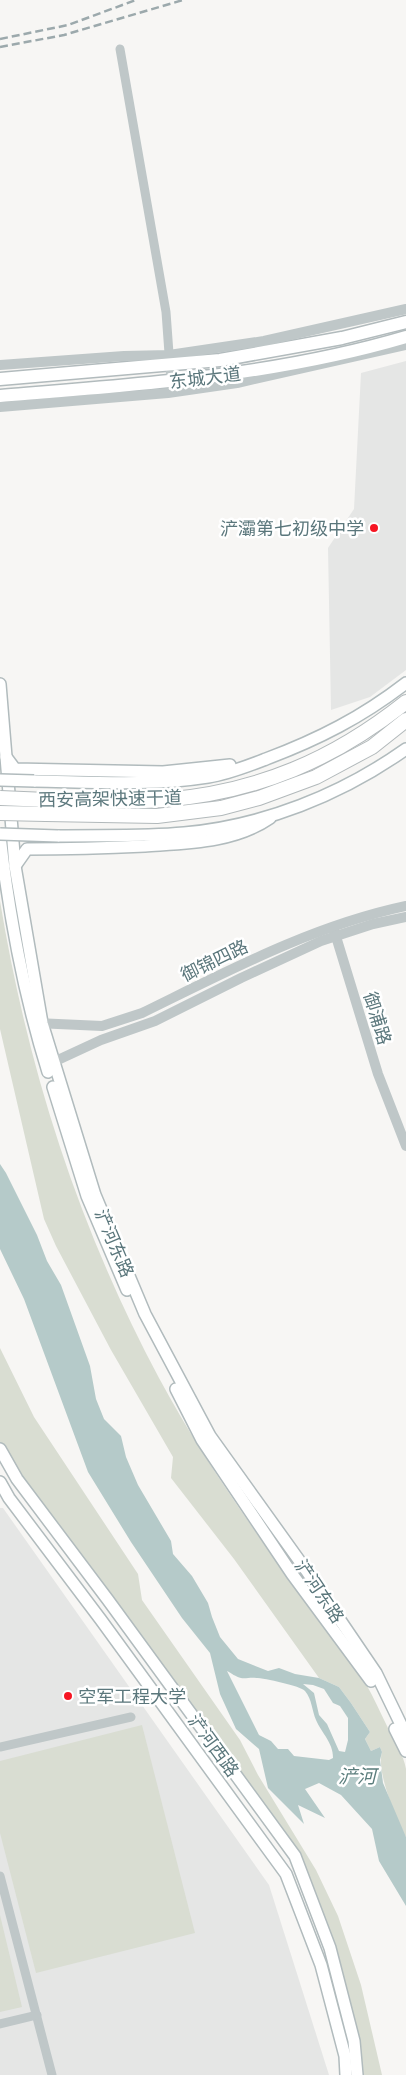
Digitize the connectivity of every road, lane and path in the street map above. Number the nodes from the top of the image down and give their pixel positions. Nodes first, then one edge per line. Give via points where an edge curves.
1 (120, 49) dead end
2 (406, 308) edge
3 (406, 322) edge
4 (406, 337) edge
5 (406, 345) edge
6 (170, 361) junction
7 (0, 365) edge
8 (0, 379) edge
9 (171, 381) junction
10 (0, 396) edge
11 (0, 407) edge
12 (406, 683) edge
13 (0, 684) edge
14 (406, 702) edge
15 (406, 720) edge
16 (297, 748) junction
17 (406, 749) edge
18 (6, 757) junction
19 (0, 780) edge
20 (0, 798) edge
21 (46, 807) junction
22 (278, 812) junction
23 (0, 813) edge
24 (0, 835) edge
25 (15, 866) junction
26 (406, 906) edge
27 (406, 917) edge
28 (334, 931) junction
29 (38, 1023) junction
30 (49, 1064) junction
31 (406, 1146) edge
32 (0, 1449) edge
33 (0, 1482) edge
34 (131, 1716) dead end
35 (406, 1735) edge
36 (0, 1747) edge
37 (406, 1751) edge
38 (0, 1876) edge
39 (37, 2015) junction
40 (0, 2024) edge
41 (52, 2075) edge
42 (346, 2075) edge
43 (357, 2075) edge

1 - 6 street via 166,312
2 - 6 street
3 - 6 main road, 东城大道 via 268,353
4 - 9 main road, 东城大道 via 267,368
5 - 11 street via 237,383 168,393
6 - 7 street via 124,356
6 - 8 main road, 东城大道
6 - 9 street
9 - 10 main road, 东城大道
12 - 16 main road via 376,706
13 - 18 main road, 浐河东路
14 - 21 highway, 西安高架快速干道 via 379,724 339,748 285,774 242,787 196,797
15 - 21 highway, 西安高架快速干道 via 372,747 316,777 221,808 157,816
16 - 18 main road via 225,766 162,772 15,769
16 - 19 main road, bridge via 245,768 209,777 144,783
17 - 22 main road via 332,794
18 - 25 main road, 浐河东路
20 - 21 highway, 西安高架快速干道, bridge
21 - 23 highway, 西安高架快速干道, bridge
22 - 24 main road, bridge via 227,827 186,833 126,837
22 - 25 main road via 256,828 199,843 27,849
24 - 29 main road, 浐河东路 via 9,903
25 - 29 main road, 浐河东路
26 - 28 street, 御锦四路
27 - 28 street, 御锦四路
28 - 29 street, 御锦四路 via 274,949 113,1024
28 - 30 street, 御锦四路 via 155,1021 101,1040
28 - 31 street, 御浦路 via 381,1081
29 - 30 main road, 浐河东路
30 - 35 main road, 浐河东路 via 95,1195 145,1314 210,1436 376,1673
30 - 37 main road, 浐河东路 via 87,1196 137,1315 202,1440 292,1574 368,1675
32 - 43 main road, 浐河西路 via 17,1479 295,1856 330,1948 354,2041
33 - 42 main road, 浐河西路 via 286,1874 321,1965 345,2056
34 - 36 street
38 - 39 street
39 - 40 street
39 - 41 street

